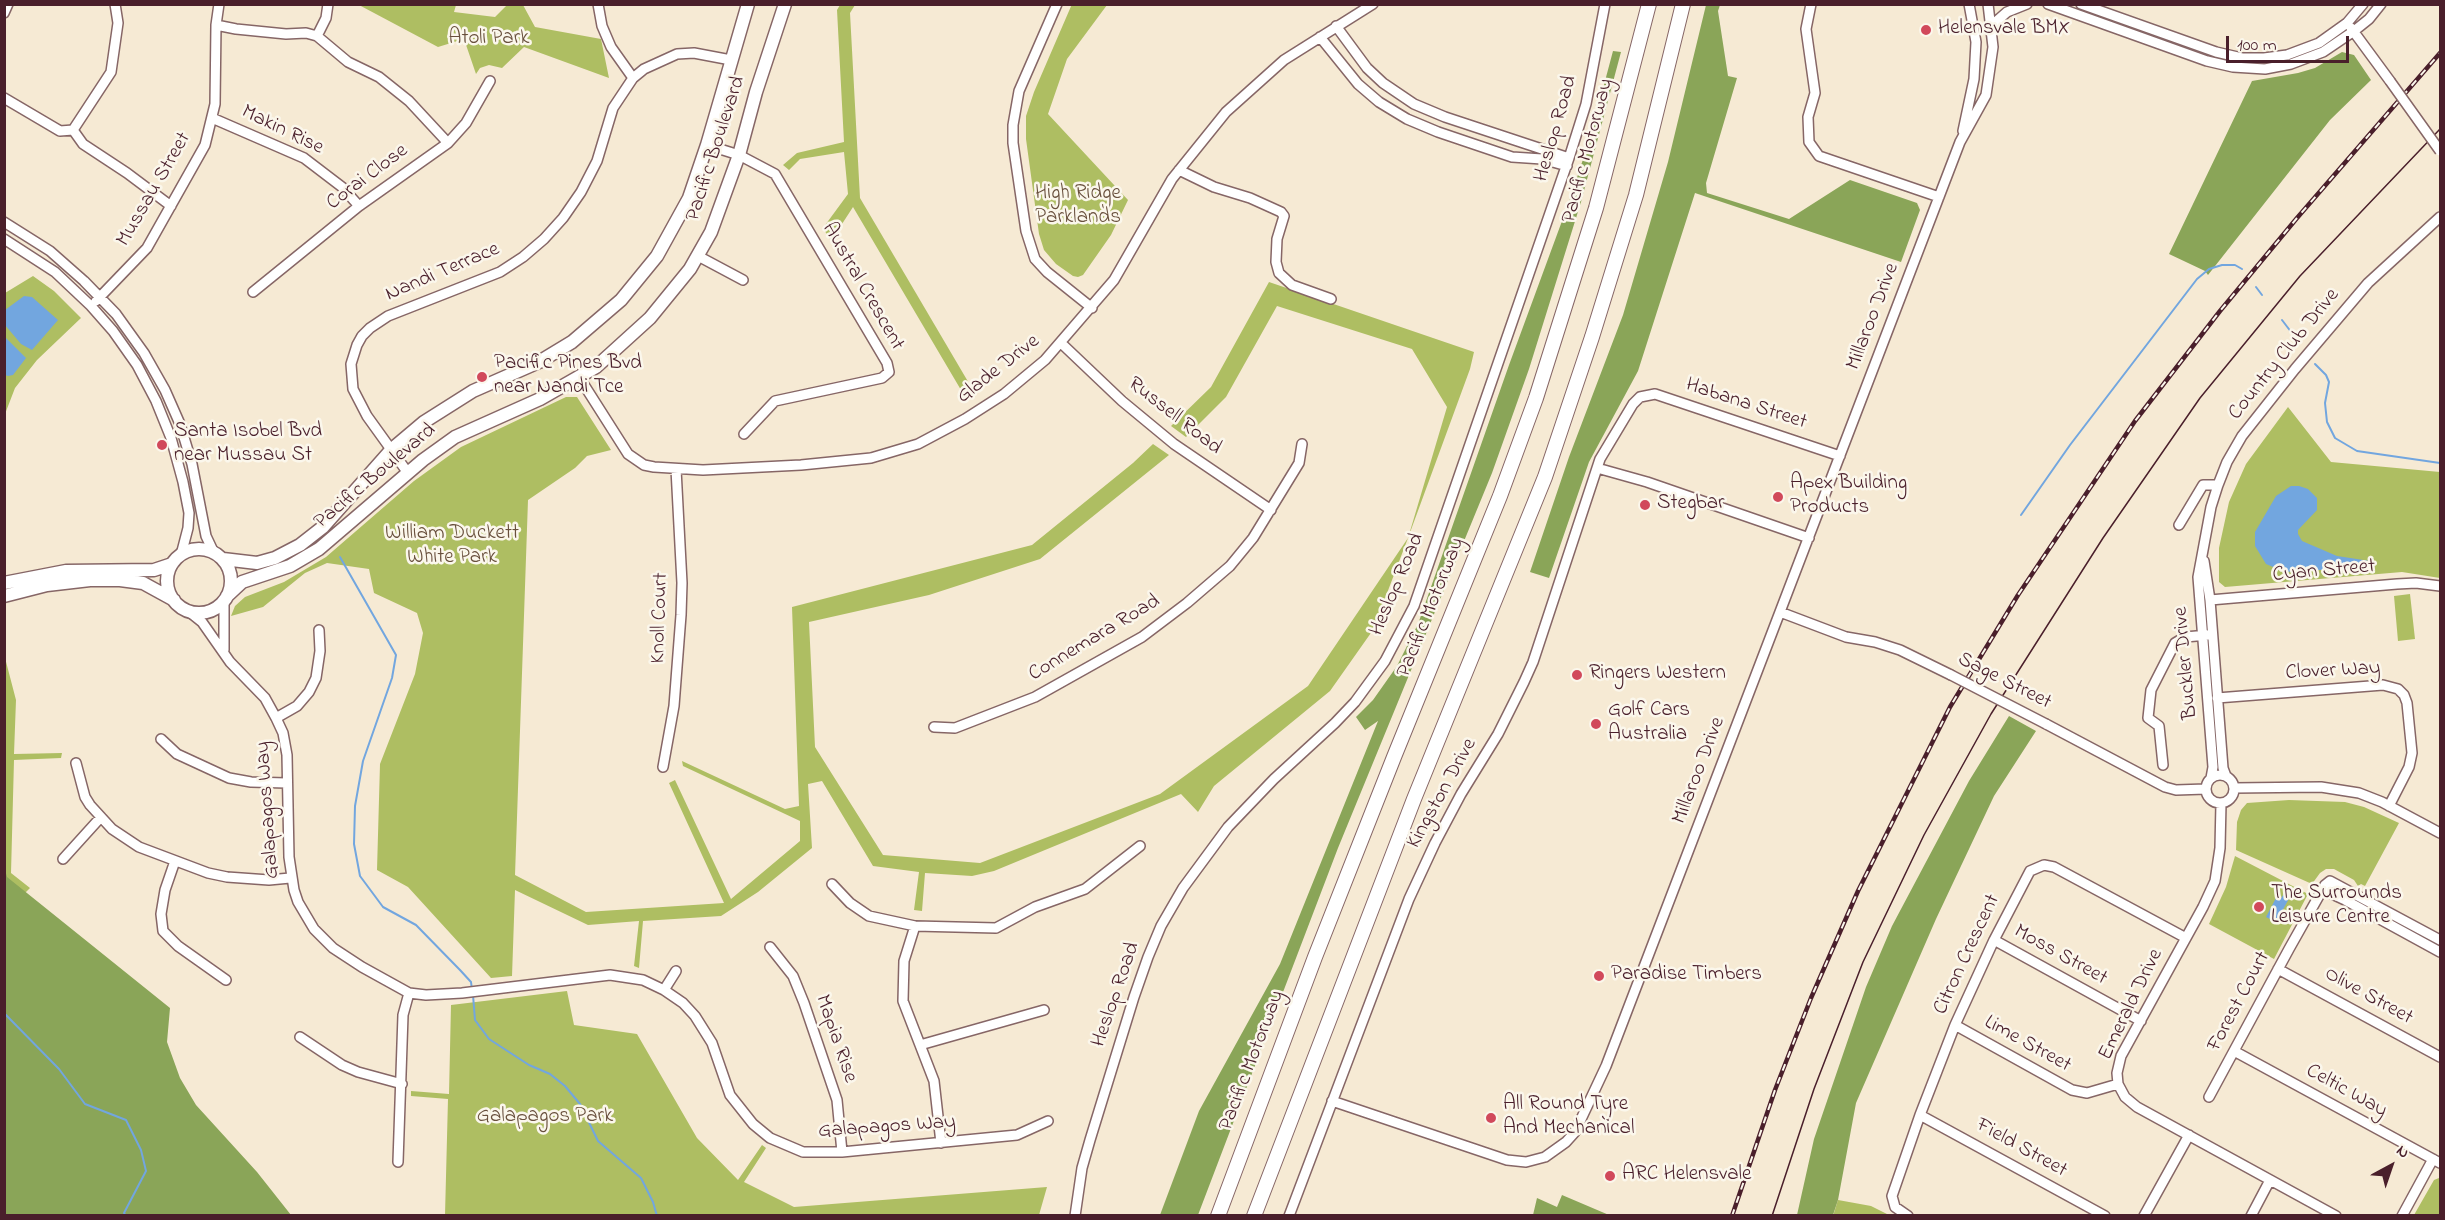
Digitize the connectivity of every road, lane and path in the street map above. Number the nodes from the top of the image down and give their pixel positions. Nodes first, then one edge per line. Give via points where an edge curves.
1 (8, 4) edge
2 (116, 4) edge
3 (219, 4) edge
4 (328, 4) edge
5 (598, 4) edge
6 (748, 4) edge
7 (785, 4) edge
8 (1057, 4) edge
9 (1373, 4) edge
10 (1605, 4) edge
11 (1648, 4) edge
12 (1683, 4) edge
13 (1811, 4) edge
14 (2027, 4) edge
15 (2048, 4) edge
16 (2363, 4) edge
17 (2381, 4) edge
18 (1990, 5) edge
19 (2081, 5) edge
20 (1970, 6) edge
21 (4, 13) edge
22 (2347, 23) junction
23 (216, 25) junction
24 (2107, 25) junction
25 (1336, 26) junction
26 (1991, 26) junction
27 (2354, 31) junction
28 (317, 36) junction
29 (1320, 37) junction
30 (731, 60) junction
31 (633, 78) junction
32 (490, 81) dead end
33 (4, 98) edge
34 (1414, 104) junction
35 (212, 118) junction
36 (1407, 119) junction
37 (73, 130) junction
38 (1960, 142) junction
39 (448, 143) junction
40 (707, 145) junction
41 (2440, 151) edge
42 (739, 155) junction
43 (1568, 162) junction
44 (1179, 170) junction
45 (1939, 197) junction
46 (171, 206) junction
47 (359, 206) junction
48 (2440, 217) edge
49 (4, 222) edge
50 (4, 239) edge
51 (698, 256) junction
52 (743, 280) dead end
53 (253, 292) dead end
54 (100, 298) junction
55 (1331, 299) dead end
56 (91, 306) junction
57 (1092, 308) junction
58 (1061, 343) junction
59 (579, 377) junction
60 (1640, 397) joint
61 (744, 434) dead end
62 (1302, 444) dead end
63 (392, 449) junction
64 (1840, 456) junction
65 (1597, 468) junction
66 (676, 469) junction
67 (408, 473) junction
68 (2218, 485) junction
69 (1271, 510) junction
70 (2179, 525) dead end
71 (1809, 538) junction
72 (2204, 546) junction
73 (219, 556) junction
74 (176, 559) junction
75 (4, 583) edge
76 (2440, 586) edge
77 (4, 596) edge
78 (226, 599) junction
79 (174, 600) junction
80 (2210, 600) junction
81 (187, 610) junction
82 (1780, 612) junction
83 (319, 630) dead end
84 (2208, 635) junction
85 (224, 652) junction
86 (2217, 698) junction
87 (276, 718) junction
88 (934, 727) dead end
89 (161, 740) dead end
90 (76, 763) dead end
91 (2163, 765) dead end
92 (663, 767) dead end
93 (2226, 776) junction
94 (2211, 778) junction
95 (286, 783) junction
96 (2234, 788) junction
97 (2206, 789) junction
98 (2221, 803) junction
99 (2389, 806) junction
100 (101, 817) junction
101 (2440, 833) edge
102 (1140, 846) dead end
103 (63, 859) dead end
104 (175, 861) junction
105 (290, 878) junction
106 (832, 884) dead end
107 (2320, 893) junction
108 (915, 926) junction
109 (2186, 938) junction
110 (1994, 940) junction
111 (2440, 940) edge
112 (770, 947) dead end
113 (2440, 952) edge
114 (2278, 969) junction
115 (676, 970) dead end
116 (226, 980) dead end
117 (664, 990) junction
118 (409, 993) junction
119 (1044, 1010) dead end
120 (2141, 1021) junction
121 (1955, 1025) junction
122 (300, 1037) dead end
123 (920, 1045) junction
124 (2234, 1051) junction
125 (2440, 1057) edge
126 (402, 1084) junction
127 (2118, 1084) junction
128 (2209, 1097) dead end
129 (1332, 1101) junction
130 (1920, 1115) junction
131 (1048, 1121) dead end
132 (2189, 1135) junction
133 (941, 1143) junction
134 (842, 1152) junction
135 (398, 1162) dead end
136 (2437, 1162) edge
137 (2270, 1180) junction
138 (1075, 1215) edge
139 (1218, 1215) edge
140 (1254, 1215) edge
141 (1289, 1215) edge
142 (1908, 1215) edge
143 (2105, 1215) edge
144 (2144, 1215) edge
145 (2251, 1215) edge
146 (2336, 1215) edge
147 (2402, 1215) edge

1 - 21 street
2 - 37 street via 118,23 111,72
3 - 23 street, Mussau Street
4 - 28 street
5 - 31 street via 611,47
6 - 30 main road
7 - 42 main road, Pacific Boulevard
8 - 57 street via 1019,91 1013,142 1026,231 1035,259
9 - 25 street, Glade Drive
10 - 43 street, Heslop Road via 1586,104
11 - 139 highway, Pacific Motorway via 1596,208 1536,398 1315,957
12 - 140 highway via 1636,195 1545,477 1414,799
13 - 45 street via 1806,29 1815,93 1808,117 1809,142 1820,156
14 - 26 street via 2007,12
15 - 24 street
16 - 22 street
17 - 27 street
18 - 20 street
18 - 26 street, Millaroo Drive
19 - 22 street via 2242,58 2298,52
19 - 24 street via 2085,13
20 - 38 street, Millaroo Drive via 1976,42 1974,79
22 - 27 street
23 - 28 street
23 - 35 street, Mussau Street
24 - 27 street via 2207,61 2255,69 2306,60
25 - 29 street, Glade Drive
25 - 34 street via 1366,68
26 - 38 street, Millaroo Drive via 1993,47 1986,95
27 - 41 street, bridge
28 - 39 street via 348,62 379,77 409,101
29 - 36 street via 1358,84 1378,102
29 - 44 street, Glade Drive via 1265,75 1226,112
30 - 31 street, Nandi Terrace via 677,54 652,64
30 - 40 main road
31 - 63 street, Nandi Terrace via 613,108 597,161 581,192 544,239 500,272 388,316 370,328 357,345 351,364 353,389
32 - 39 street, Corai Close via 466,123
33 - 37 street via 60,131
34 - 36 street
34 - 43 street
35 - 46 street, Mussau Street via 205,145
35 - 47 street, Makin Rise via 316,165
36 - 43 street via 1512,157
37 - 46 street via 83,144
38 - 45 street, Millaroo Drive
39 - 47 street, Corai Close
40 - 42 street, Austral Crescent
40 - 63 main road via 674,229 621,300 572,342 448,405
42 - 51 main road, Pacific Boulevard via 711,232
42 - 61 street, Austral Crescent via 775,174 889,372 882,378 775,401
43 - 138 street, Heslop Road via 1414,606 1385,661 1355,702 1228,827 1167,916 1148,957 1108,1077 1082,1168
44 - 55 street via 1281,212 1284,216 1276,262 1279,273 1292,285
44 - 57 street, Glade Drive via 1114,280
45 - 64 street, Millaroo Drive
46 - 54 street, Mussau Street via 147,248
47 - 53 street, Corai Close
48 - 68 street, Country Club Drive via 2368,283 2295,369 2242,436
49 - 54 street via 51,251
50 - 56 street via 55,272
51 - 52 street
51 - 59 main road, Pacific Boulevard via 650,318 596,367
54 - 56 street, Mussau Street
54 - 73 street via 130,333 165,390 192,464 206,536
56 - 74 street via 137,364 171,438 189,513 188,528
57 - 58 street, Glade Drive
58 - 66 street, Glade Drive via 1004,394 918,444 871,458
58 - 69 street, Russell Road via 1174,444
59 - 66 street, Glade Drive via 627,454 644,465
59 - 67 main road, Pacific Boulevard via 455,437
60 - 64 street, Habana Street via 1655,394
60 - 65 street, Kingston Drive
62 - 69 street, Connemara Road via 1299,462
63 - 67 street, Nandi Terrace
63 - 73 main road via 323,527 300,545 256,563
64 - 71 street, Millaroo Drive
65 - 71 street
65 - 129 street, Kingston Drive via 1533,662 1498,734 1428,856
66 - 92 street, Knoll Court via 681,615 674,706
67 - 78 main road, Pacific Boulevard via 319,549 290,566 242,582
68 - 70 street via 2203,485
68 - 72 street, Buckler Drive
69 - 88 street, Connemara Road via 1230,566 1142,637 1035,697 955,728
71 - 82 street, Millaroo Drive
72 - 80 street, Buckler Drive
72 - 84 street, Buckler Drive via 2198,577
73 - 74 main road via 197,549
73 - 78 main road via 231,577
74 - 75 main road via 154,570 66,571
74 - 79 main road via 168,582
76 - 80 street, Cyan Street via 2407,583
77 - 79 main road via 47,585 120,580 143,583
78 - 81 main road via 211,610
78 - 85 street
79 - 81 main road
80 - 84 street, Buckler Drive
81 - 85 street, Galapagos Way via 202,622
82 - 97 street, Sage Street, bridge via 1846,637 1899,650 2165,787
82 - 129 street, Millaroo Drive via 1606,1066 1566,1142 1535,1161 1507,1160
83 - 87 street via 316,678 297,706
84 - 86 street, Buckler Drive
84 - 91 street via 2185,637 2175,643 2151,690 2148,718 2159,726
84 - 94 street, Buckler Drive
85 - 87 street, Galapagos Way via 265,698
86 - 93 street, Buckler Drive
86 - 99 street, Clover Way via 2383,685 2398,689 2407,703 2412,753
87 - 95 street, Galapagos Way via 287,755
89 - 95 street via 177,754 229,778
90 - 100 street via 85,797
93 - 94 street
93 - 96 street
94 - 97 street
95 - 105 street, Galapagos Way
96 - 98 street via 2232,796
96 - 99 street via 2333,788 2366,795
97 - 98 street via 2212,801
98 - 109 street, Emerald Drive via 2215,881
99 - 101 street
100 - 103 street
100 - 104 street via 124,838
102 - 108 street via 1085,889 1035,907 996,928
104 - 105 street via 227,877
104 - 116 street via 165,890 163,931
105 - 118 street, Galapagos Way via 306,917 328,944
106 - 108 street via 869,916
107 - 111 street via 2330,881 2336,883
107 - 113 street via 2345,900
107 - 114 street, Forest Court
108 - 123 street via 904,961 903,1001
109 - 110 street, Citron Crescent via 2044,865 2025,878
109 - 120 street, Emerald Drive
110 - 120 street, Moss Street
110 - 121 street, Citron Crescent
112 - 134 street, Mapia Rise via 793,976 804,1002 837,1100
114 - 124 street, Forest Court
114 - 125 street, Olive Street
115 - 117 street
117 - 118 street, Galapagos Way via 643,980 610,975 442,995
117 - 134 street, Galapagos Way via 683,1003 705,1029 730,1095 753,1124 770,1138 803,1152
118 - 126 street via 403,1016
119 - 123 street
120 - 127 street, Emerald Drive via 2118,1065
121 - 127 street, Lime Street via 2072,1090 2087,1093
121 - 130 street, Citron Crescent
122 - 126 street via 342,1065
123 - 133 street via 934,1081
124 - 128 street, Forest Court
124 - 136 street, Celtic Way
126 - 135 street
127 - 132 street, Emerald Drive via 2137,1107
129 - 141 street, Kingston Drive
130 - 142 street, Citron Crescent via 1892,1196 1895,1207
130 - 143 street, Field Street
131 - 133 street, Galapagos Way via 1017,1135
132 - 137 street, Emerald Drive
132 - 144 street
133 - 134 street, Galapagos Way
136 - 147 street
137 - 145 street
137 - 146 street, Emerald Drive

